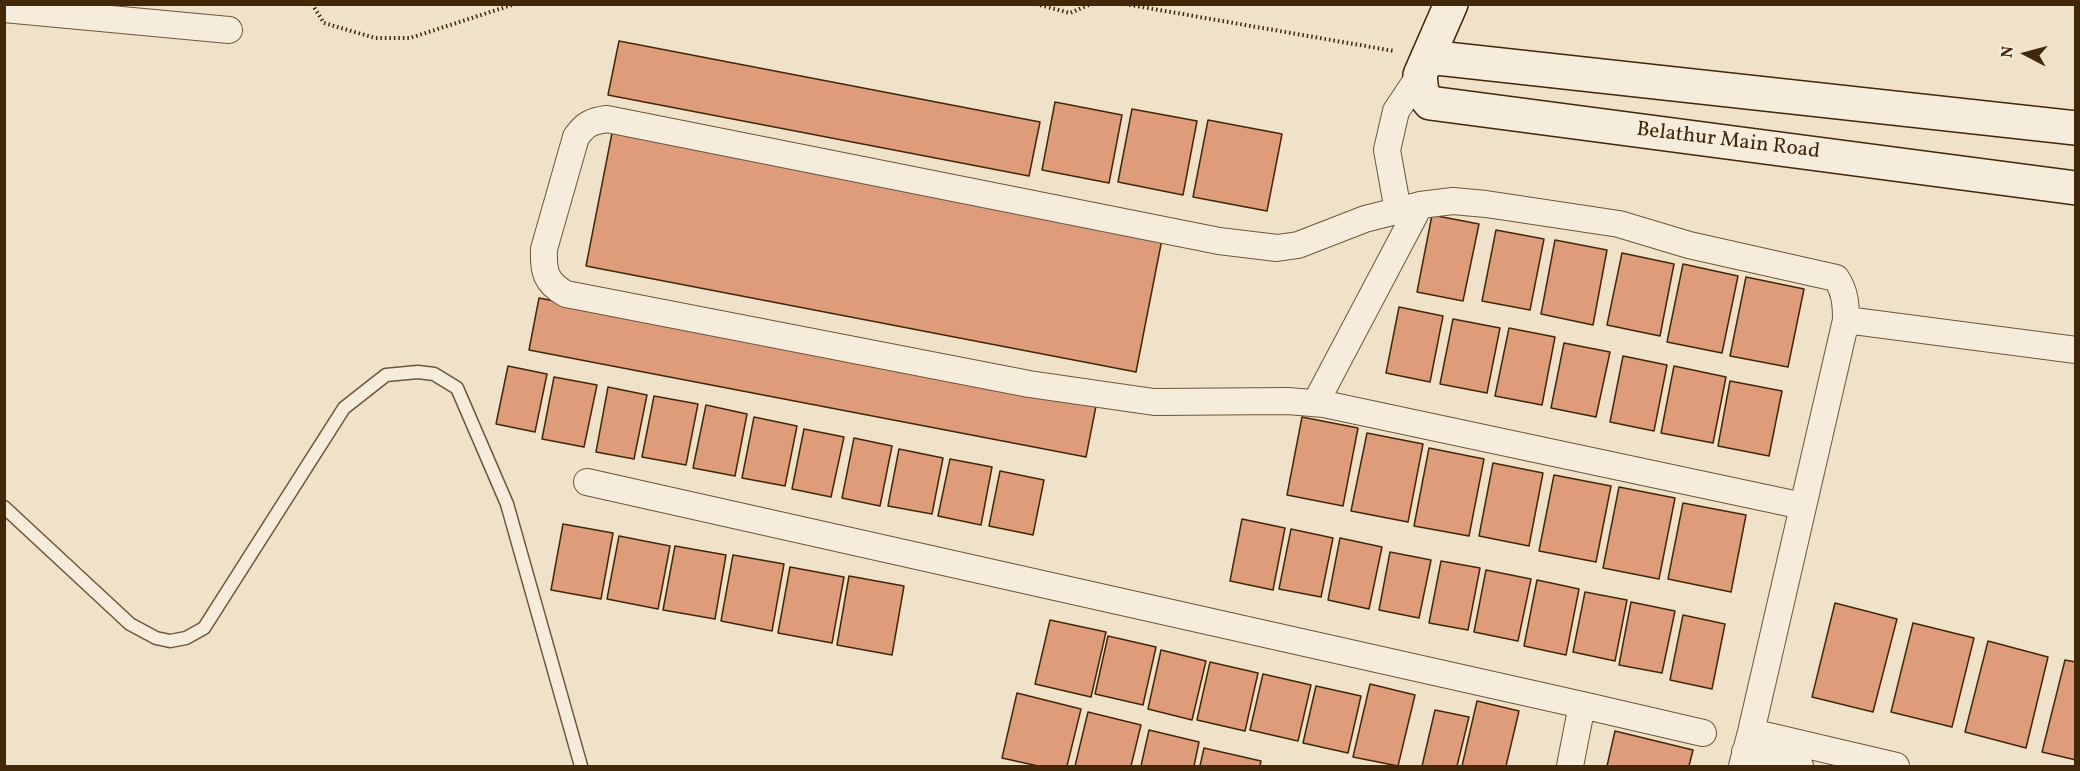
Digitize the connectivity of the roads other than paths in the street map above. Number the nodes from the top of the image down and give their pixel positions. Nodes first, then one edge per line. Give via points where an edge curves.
1 (1451, 4) edge
2 (4, 9) edge
3 (229, 30) dead end
4 (1424, 66) junction
5 (2076, 128) edge
6 (2076, 188) edge
7 (1409, 208) junction
8 (1846, 320) junction
9 (2076, 350) edge
10 (1316, 402) junction
11 (587, 482) dead end
12 (1803, 506) junction
13 (4, 507) edge
14 (1582, 705) junction
15 (1703, 733) dead end
16 (1746, 750) edge
17 (581, 766) edge
18 (1570, 766) edge
19 (1800, 766) edge
20 (1896, 766) edge

1 - 4 street
2 - 3 street
4 - 5 street
4 - 6 street, Belathur Main Road via 1422,93 1430,103
4 - 7 street via 1396,111 1387,150
7 - 8 street via 1454,201 1619,224 1689,245 1836,278 1845,299
7 - 10 street
7 - 10 street via 1365,219 1298,245 1257,246 608,119 591,121 576,137 544,249 549,281 566,294 1029,384 1154,402
8 - 9 street
8 - 12 street
10 - 12 street
11 - 14 street
12 - 16 street
13 - 17 lane via 130,624 156,638 186,638 204,628 344,408 386,375 434,374 457,388 507,504
14 - 15 street
14 - 18 street
16 - 19 street
16 - 20 street

